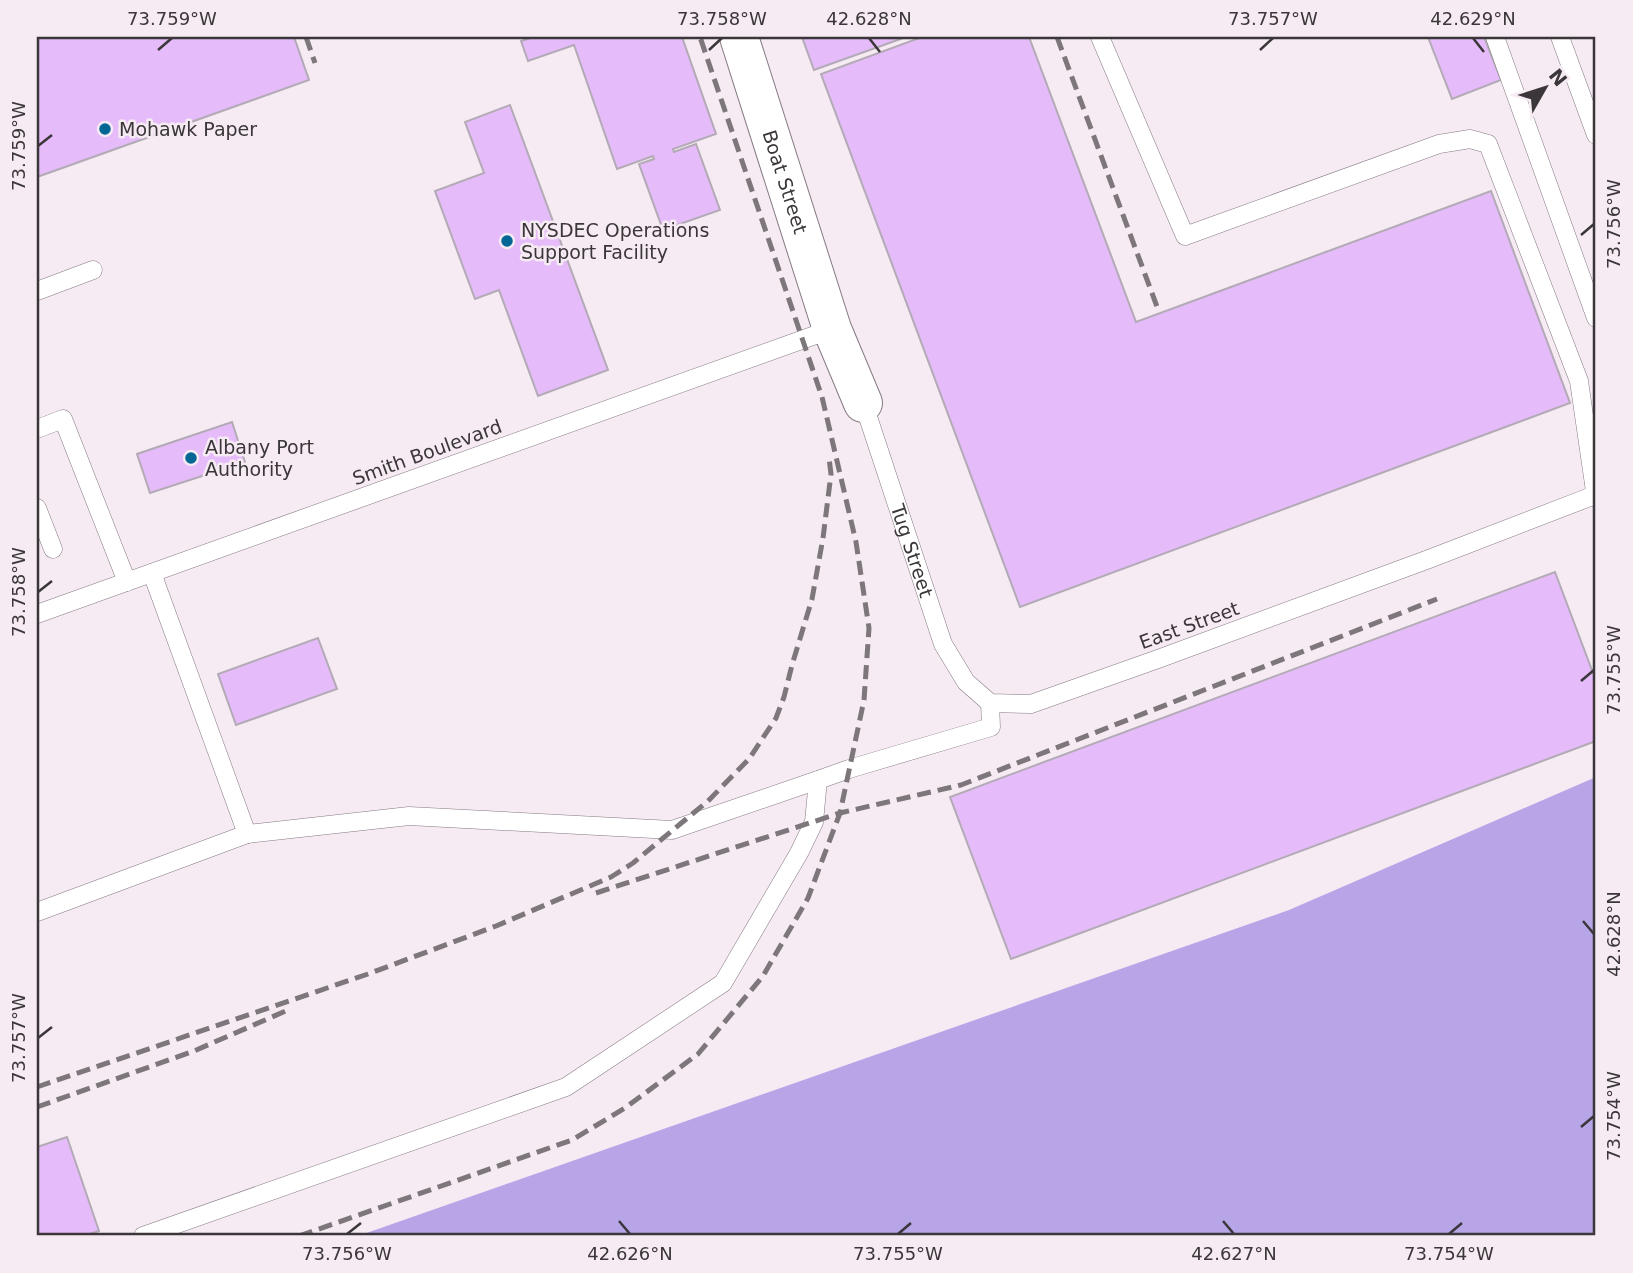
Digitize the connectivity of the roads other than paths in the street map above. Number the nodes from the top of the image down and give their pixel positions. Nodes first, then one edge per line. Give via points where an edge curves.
1 (739, 37) edge
2 (1100, 37) edge
3 (1495, 37) edge
4 (1560, 37) edge
5 (1596, 135) edge
6 (93, 270) dead end
7 (37, 290) edge
8 (1596, 317) edge
9 (832, 329) junction
10 (865, 409) joint
11 (37, 429) edge
12 (1596, 497) edge
13 (37, 508) edge
14 (53, 549) dead end
15 (152, 573) junction
16 (127, 582) junction
17 (37, 614) edge
18 (990, 704) junction
19 (818, 780) junction
20 (247, 834) junction
21 (37, 912) edge
22 (143, 1236) edge

1 - 9 street, Boat Street
2 - 12 lane via 1185,236 1438,144 1470,139 1488,144 1579,381
3 - 8 lane
4 - 5 lane
6 - 7 lane
9 - 10 street, Tug Street
9 - 15 lane, Smith Boulevard
10 - 18 lane, Tug Street via 943,644 966,682
11 - 16 lane via 62,419
12 - 18 lane, East Street via 1031,704
13 - 14 lane
15 - 16 lane, Smith Boulevard
15 - 20 lane
16 - 17 lane, Smith Boulevard
18 - 19 lane via 991,727
19 - 20 lane via 672,830 409,816
19 - 22 lane via 814,822 723,983 566,1087
20 - 21 lane

